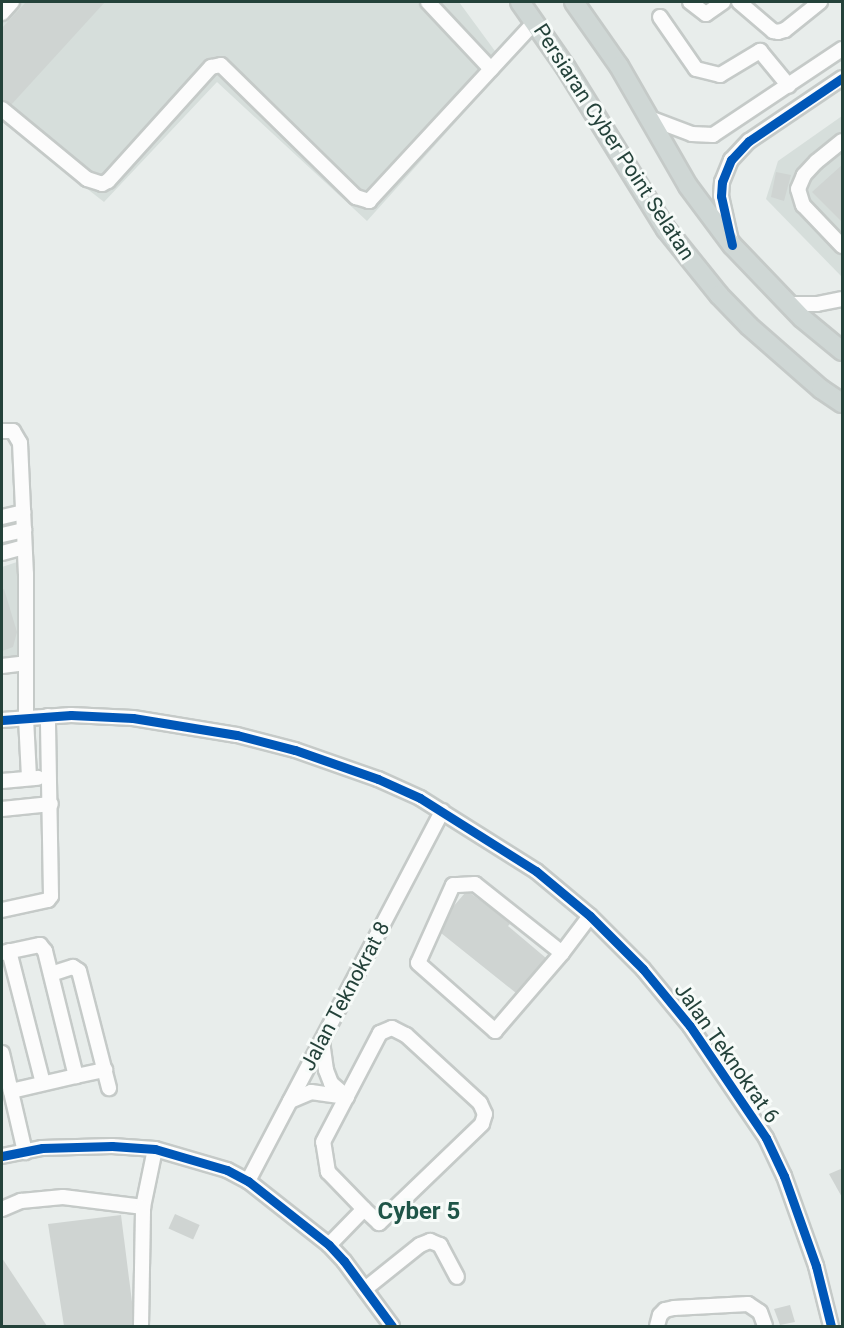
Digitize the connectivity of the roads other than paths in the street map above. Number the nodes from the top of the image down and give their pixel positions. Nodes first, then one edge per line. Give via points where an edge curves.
1 (12, 2) edge
2 (428, 2) edge
3 (520, 2) edge
4 (574, 2) edge
5 (690, 2) edge
6 (723, 2) edge
7 (739, 2) edge
8 (820, 2) edge
9 (2, 13) edge
10 (660, 16) dead end
11 (535, 22) junction
12 (843, 49) edge
13 (491, 69) junction
14 (843, 78) edge
15 (789, 86) junction
16 (2, 109) edge
17 (647, 117) junction
18 (841, 143) edge
19 (732, 245) junction
20 (843, 246) edge
21 (843, 299) edge
22 (787, 304) junction
23 (843, 351) edge
24 (843, 403) edge
25 (2, 431) edge
26 (23, 512) junction
27 (2, 517) edge
28 (24, 530) junction
29 (2, 535) edge
30 (24, 547) junction
31 (2, 553) edge
32 (26, 663) junction
33 (2, 666) edge
34 (48, 716) junction
35 (26, 718) junction
36 (2, 720) edge
37 (49, 777) junction
38 (29, 778) junction
39 (2, 781) edge
40 (51, 804) junction
41 (2, 809) edge
42 (442, 811) junction
43 (2, 910) edge
44 (590, 916) junction
45 (5, 952) edge
46 (562, 953) junction
47 (51, 974) junction
48 (322, 1041) junction
49 (2, 1053) edge
50 (105, 1070) junction
51 (76, 1076) junction
52 (43, 1083) junction
53 (109, 1088) dead end
54 (11, 1091) junction
55 (346, 1097) junction
56 (290, 1101) junction
57 (155, 1149) junction
58 (25, 1152) junction
59 (2, 1156) edge
60 (248, 1180) junction
61 (143, 1207) junction
62 (2, 1209) edge
63 (364, 1209) junction
64 (329, 1245) junction
65 (457, 1277) dead end
66 (365, 1289) junction
67 (141, 1326) edge
68 (392, 1326) edge
69 (657, 1326) edge
70 (765, 1326) edge
71 (831, 1326) edge

1 - 9 street
2 - 13 street
3 - 11 main road, Persiaran Cyber Point Selatan
4 - 17 main road, Persiaran Cyber Point Selatan via 619,66
5 - 6 street via 706,15
7 - 8 street via 778,32
10 - 15 street via 696,69 720,75 760,51
11 - 13 street
11 - 24 main road, Persiaran Cyber Point Selatan via 666,229 719,295 776,350
12 - 15 street
13 - 16 street via 373,199 366,201 356,197 221,65 211,67 102,184 87,179
14 - 19 street via 749,141 731,160 721,196
15 - 17 street via 713,135 692,134
17 - 19 main road, Persiaran Cyber Point Selatan via 688,186
18 - 20 street via 816,162 798,189 803,205
19 - 22 main road, Persiaran Cyber Point Selatan
21 - 22 street
22 - 23 main road, Persiaran Cyber Point Selatan
25 - 26 street via 13,431 20,443
26 - 27 street
26 - 28 street
28 - 29 street
28 - 30 street
30 - 31 street
30 - 32 street
32 - 33 street
32 - 35 street
34 - 35 street, Jalan Teknokrat 6
34 - 37 street
34 - 42 street, Jalan Teknokrat 6 via 134,718 237,735 296,750 378,779
35 - 36 street, Jalan Teknokrat 6
35 - 38 street
37 - 38 street
37 - 40 street
38 - 39 street
40 - 41 street
40 - 43 street via 51,896 48,900
42 - 44 street, Jalan Teknokrat 6 via 536,871
42 - 48 street, Jalan Teknokrat 8
44 - 46 street
44 - 71 street, Jalan Teknokrat 6 via 643,969 690,1026 766,1138 816,1266
45 - 47 street via 40,945
45 - 52 street
46 - 46 street via 495,1031 418,963 453,885 475,884
47 - 50 street via 73,967 79,971
47 - 51 street
48 - 55 street via 328,1077
48 - 56 street, Jalan Teknokrat 8
49 - 54 street
50 - 51 street
50 - 53 street
51 - 52 street
52 - 54 street
54 - 58 street
55 - 56 street via 311,1092
55 - 63 street via 323,1142 328,1172
55 - 63 street via 380,1033 392,1028 406,1035 480,1103 485,1114 482,1124 379,1223
56 - 60 street, Jalan Teknokrat 8
57 - 58 street via 112,1146
57 - 60 street
57 - 61 street
58 - 59 street
60 - 64 street
61 - 62 street via 63,1197 21,1201
61 - 67 street
63 - 64 street
64 - 66 street
65 - 66 street via 440,1245 430,1241
66 - 68 street
69 - 70 street via 665,1310 748,1304 760,1312

